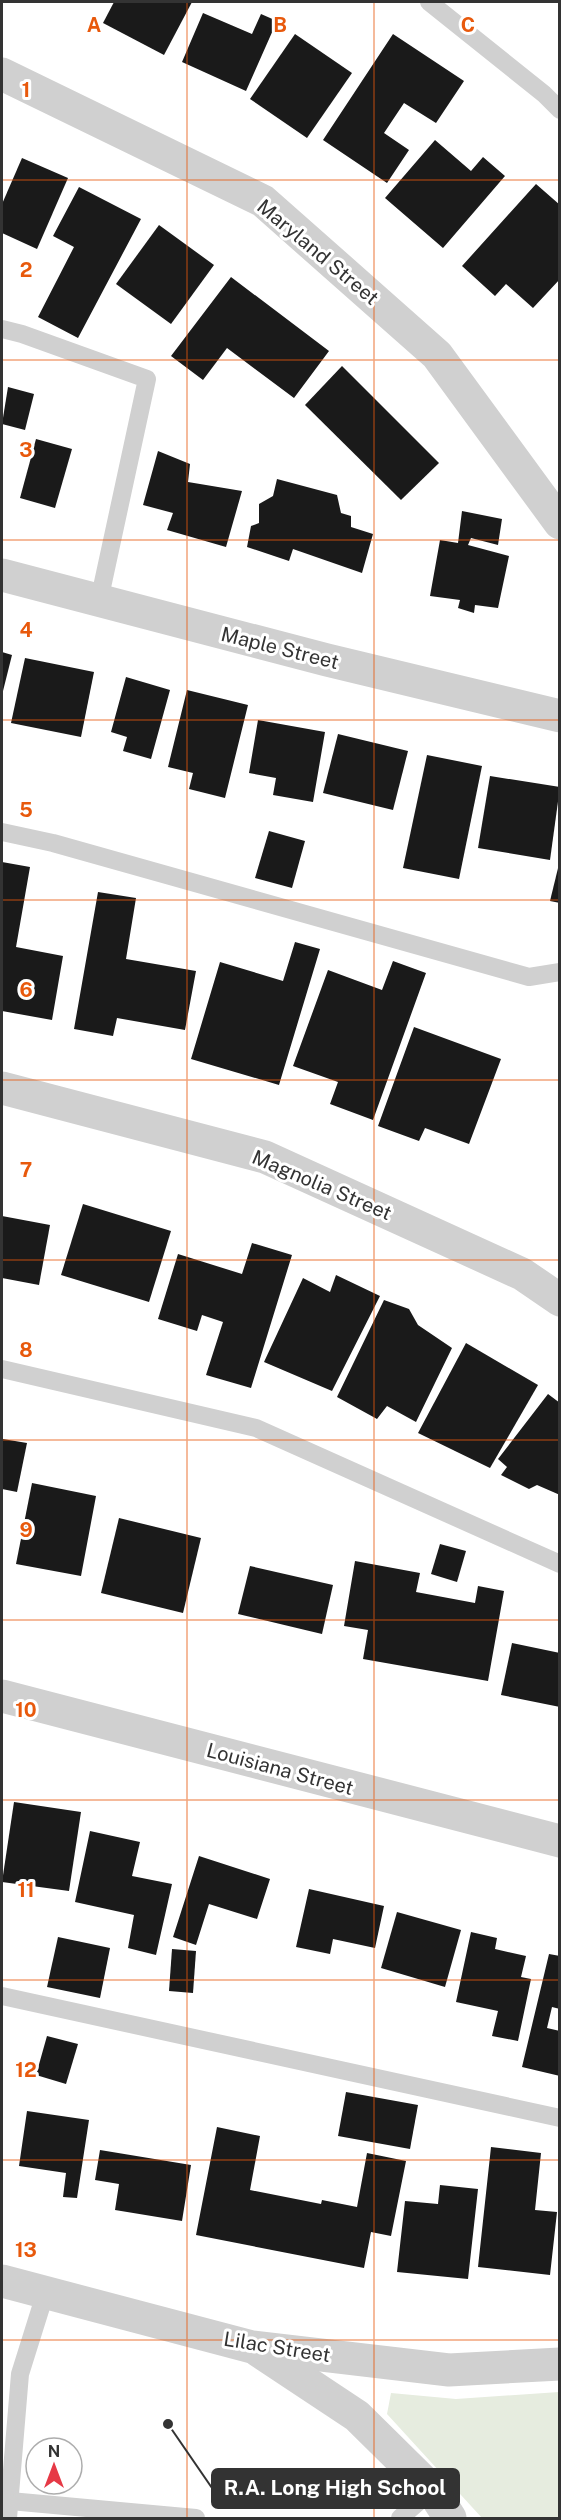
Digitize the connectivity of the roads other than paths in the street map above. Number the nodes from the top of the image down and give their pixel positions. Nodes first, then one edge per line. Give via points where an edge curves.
1 (429, 2) edge
2 (2, 74) edge
3 (560, 110) edge
4 (2, 329) edge
5 (560, 523) edge
6 (2, 575) edge
7 (99, 601) junction
8 (560, 717) edge
9 (2, 832) edge
10 (560, 972) edge
11 (2, 1088) edge
12 (560, 1300) edge
13 (2, 1369) edge
14 (560, 1564) edge
15 (2, 1696) edge
16 (560, 1841) edge
17 (2, 1996) edge
18 (560, 2118) edge
19 (2, 2281) edge
20 (46, 2291) junction
21 (252, 2347) junction
22 (560, 2364) edge
23 (432, 2490) junction
24 (9, 2510) edge
25 (196, 2518) edge
26 (400, 2518) edge
27 (450, 2518) edge

1 - 3 lane
2 - 5 street, Maryland Street via 263,201 437,355
4 - 7 lane via 147,379
6 - 7 street, Maple Street
7 - 8 street, Maple Street
9 - 10 lane via 529,977
11 - 12 street, Magnolia Street via 266,1157 522,1274
13 - 14 lane via 256,1428
15 - 16 street, Louisiana Street
17 - 18 lane
19 - 20 street, Lilac Street
20 - 21 street, Lilac Street
20 - 24 lane via 20,2374
21 - 22 street, Lilac Street via 449,2370
21 - 23 street via 357,2416
23 - 26 lane
23 - 27 street
24 - 25 lane

